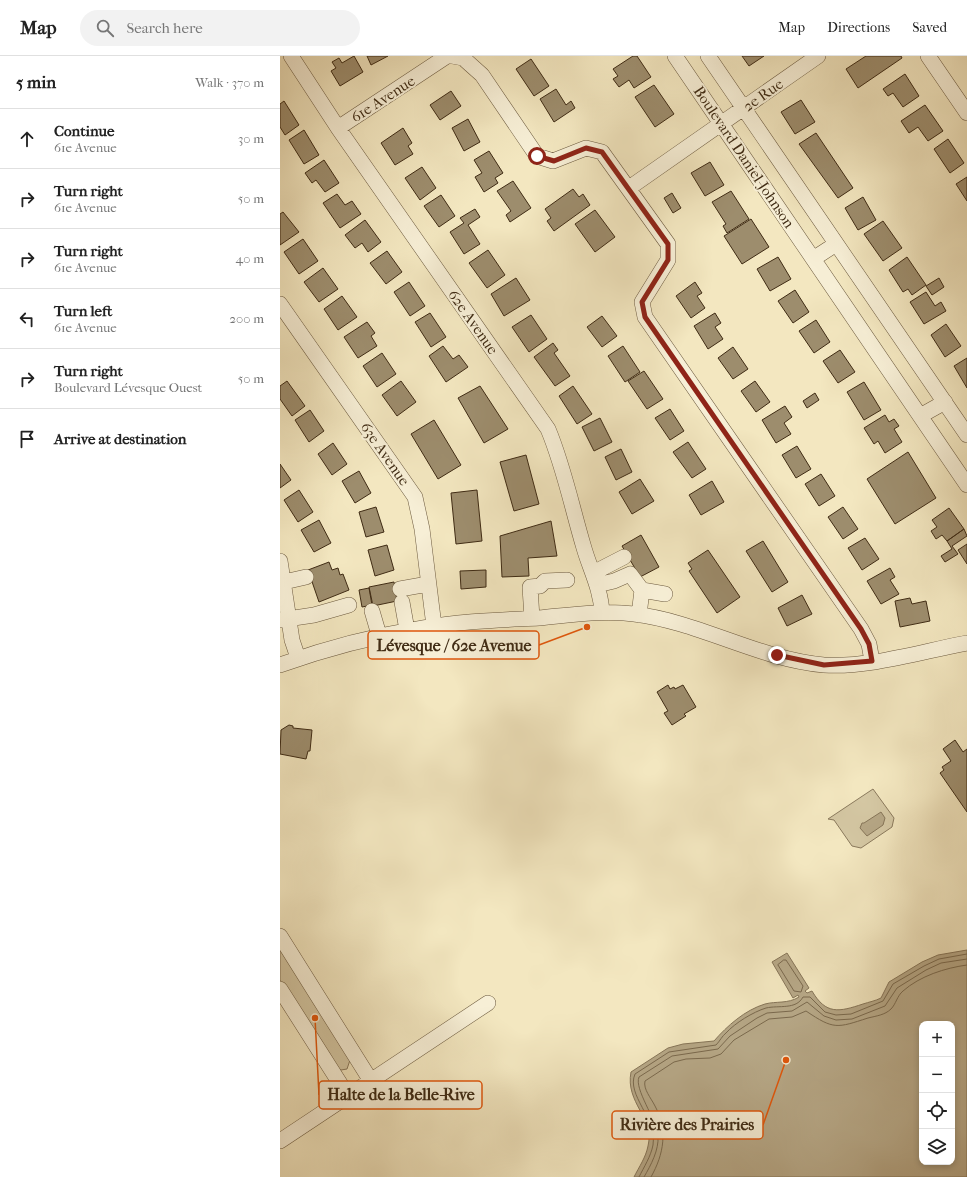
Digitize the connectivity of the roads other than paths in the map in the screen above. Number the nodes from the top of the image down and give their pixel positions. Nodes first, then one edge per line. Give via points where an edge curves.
1 (291, 56) edge
2 (447, 56) edge
3 (452, 56) edge
4 (675, 56) edge
5 (708, 56) edge
6 (818, 56) edge
7 (928, 56) edge
8 (743, 108) junction
9 (967, 113) edge
10 (721, 124) junction
11 (338, 128) junction
12 (629, 188) junction
13 (836, 244) junction
14 (813, 259) junction
15 (280, 304) edge
16 (945, 402) junction
17 (920, 416) junction
18 (967, 435) edge
19 (967, 485) edge
20 (624, 557) dead end
21 (280, 560) edge
22 (306, 577) dead end
23 (595, 579) junction
24 (567, 580) dead end
25 (284, 582) junction
26 (428, 584) junction
27 (642, 590) junction
28 (665, 594) dead end
29 (349, 605) dead end
30 (372, 611) dead end
31 (602, 612) junction
32 (639, 615) junction
33 (532, 618) junction
34 (284, 619) edge
35 (434, 626) junction
36 (407, 630) junction
37 (379, 636) junction
38 (961, 644) edge
39 (298, 658) junction
40 (872, 661) junction
41 (280, 665) edge
42 (280, 936) edge
43 (280, 989) edge
44 (488, 1003) dead end
45 (370, 1081) junction
46 (348, 1096) junction
47 (280, 1141) edge

1 - 11 street, 62e Avenue
2 - 11 street, 61e Avenue
3 - 12 street via 463,58 482,75 537,156 554,161 586,148 602,152
4 - 10 street, Boulevard Daniel-Johnson
5 - 8 street, Boulevard Daniel-Johnson
6 - 8 street, 2e Rue
7 - 9 street
8 - 10 street, 2e Rue
8 - 13 street, Boulevard Daniel-Johnson
10 - 12 street, 2e Rue
10 - 14 street, Boulevard Daniel-Johnson
11 - 23 street, 62e Avenue via 548,429 556,447
12 - 40 street via 668,244 668,260 642,302 645,317 861,629 869,644
13 - 14 street
13 - 16 street, Boulevard Daniel-Johnson
14 - 17 street, Boulevard Daniel-Johnson
15 - 26 street, 63e Avenue via 415,497 422,529
16 - 17 street
16 - 18 street, Boulevard Daniel-Johnson
17 - 19 street, Boulevard Daniel-Johnson
20 - 23 street
21 - 25 street
22 - 25 street
23 - 27 street via 630,574
23 - 31 street, 62e Avenue
24 - 33 street via 545,581 540,586 530,587
25 - 34 street
26 - 35 street, 63e Avenue
26 - 36 street via 401,596
27 - 28 street
27 - 32 street
29 - 34 street via 314,615
30 - 37 street
31 - 32 street
31 - 33 street
32 - 40 street via 684,625 792,659 832,665
33 - 35 street
34 - 39 street
35 - 36 street
36 - 37 street
37 - 39 street via 338,645
38 - 40 street
39 - 41 street
42 - 45 street
43 - 46 street
44 - 45 street
45 - 46 street
46 - 47 street

